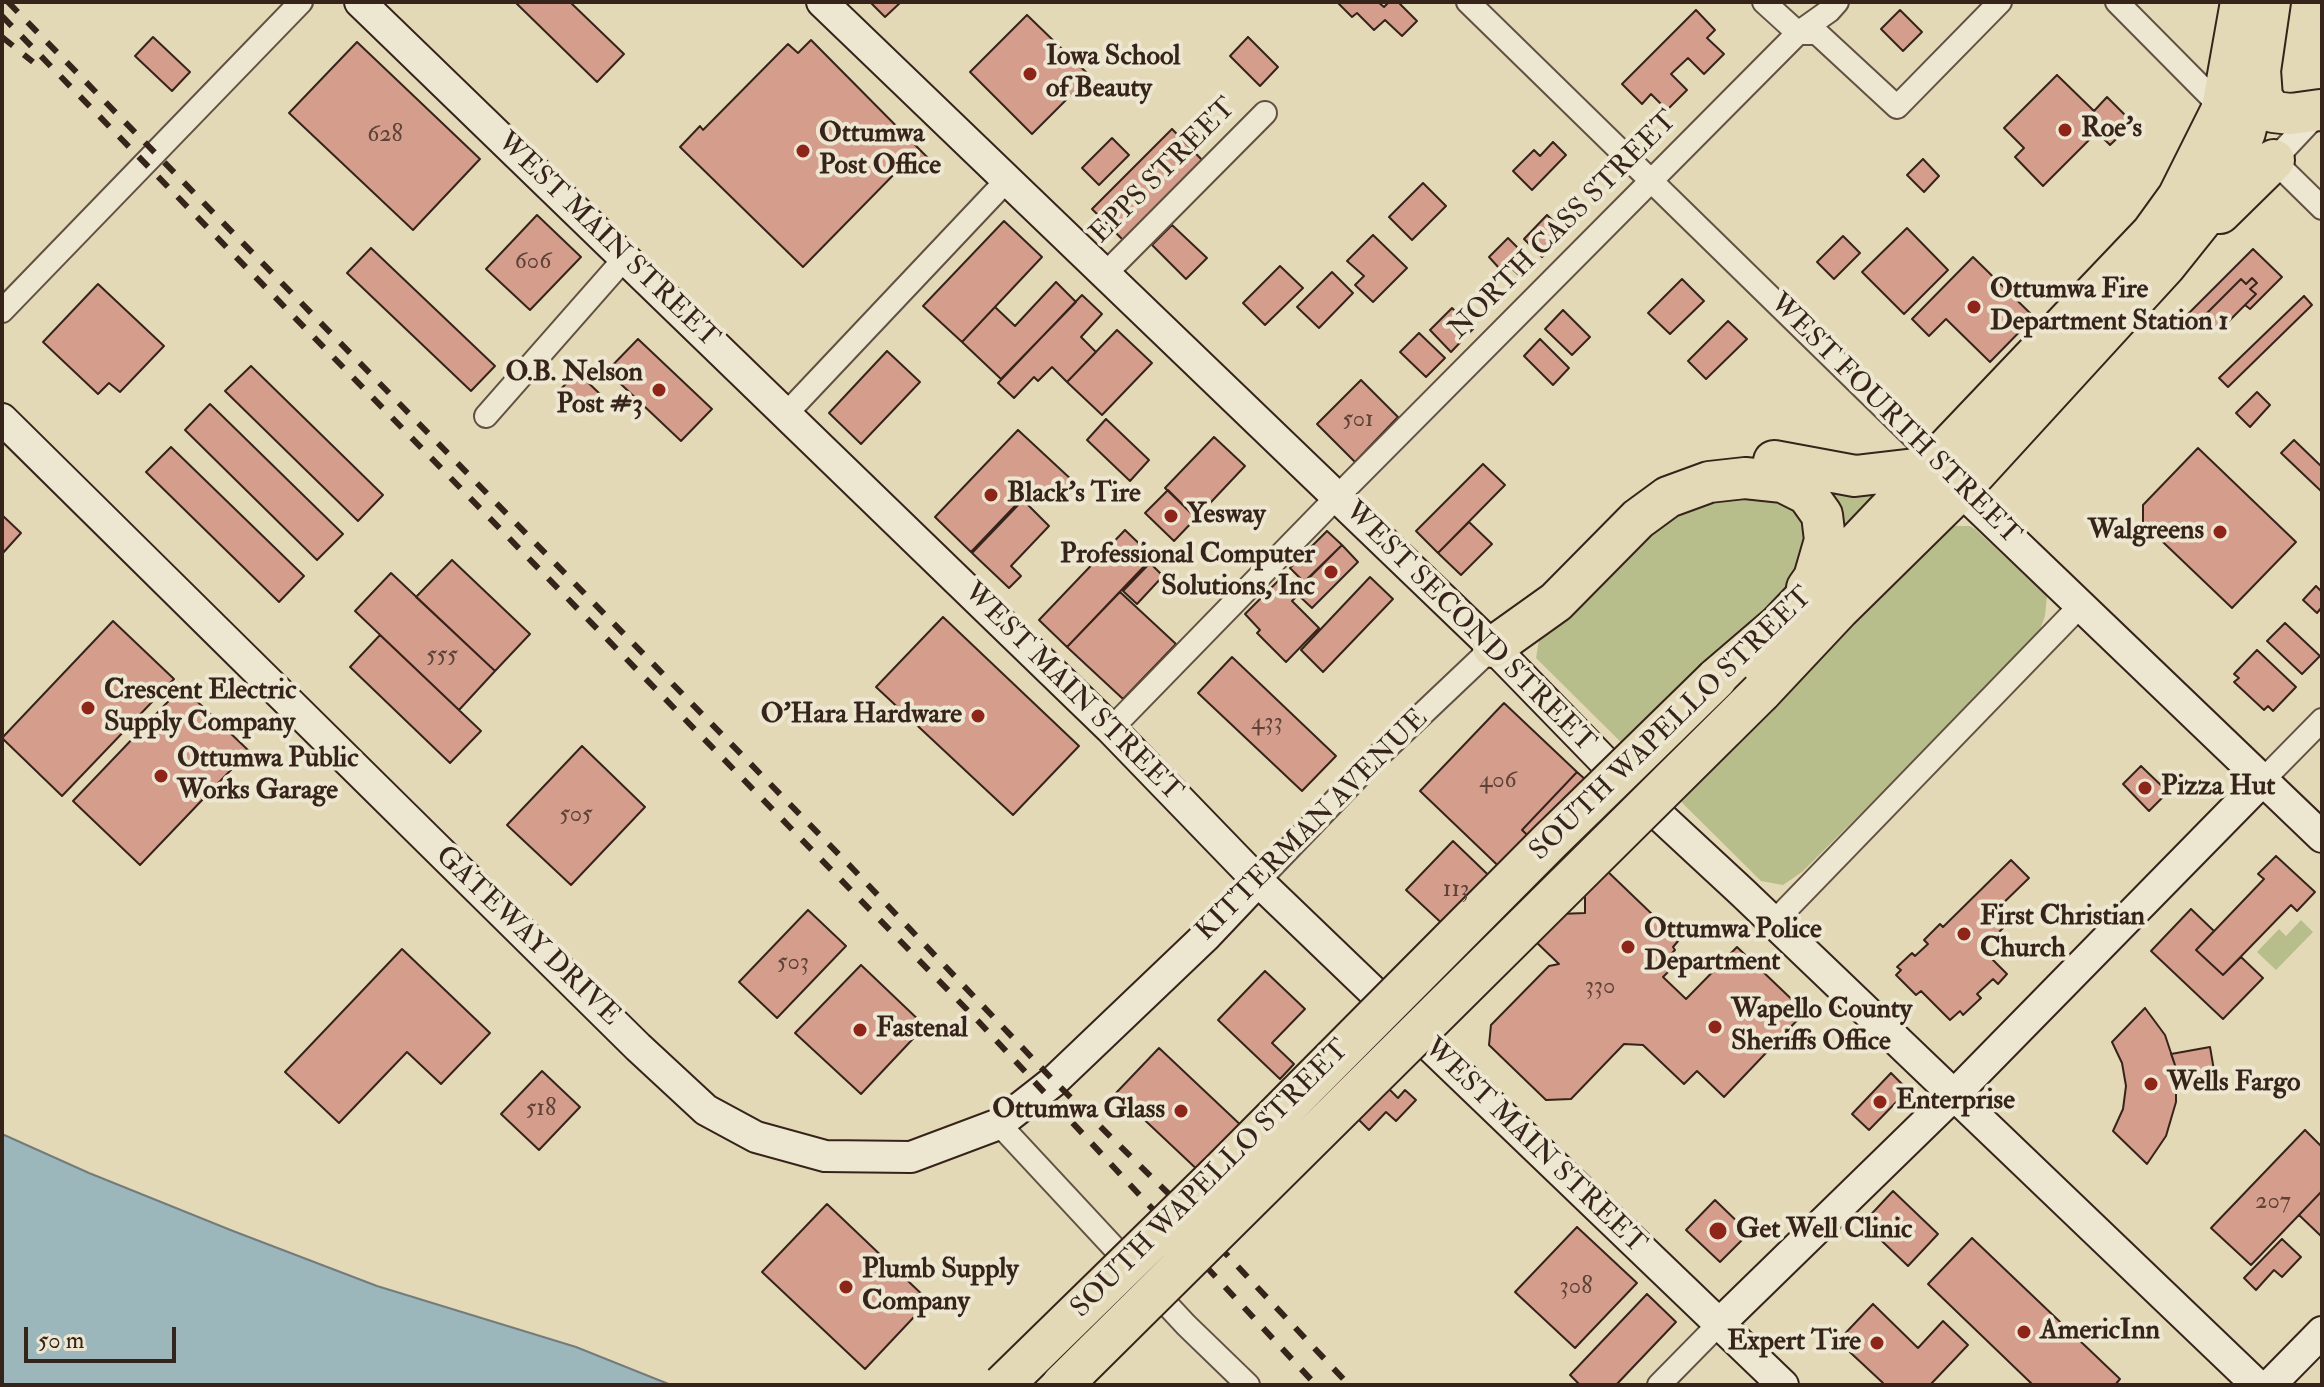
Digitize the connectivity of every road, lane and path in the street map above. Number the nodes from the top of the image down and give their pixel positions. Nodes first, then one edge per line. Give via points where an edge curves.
1 (301, 2) edge
2 (360, 2) edge
3 (822, 2) edge
4 (1468, 2) edge
5 (1764, 2) edge
6 (1837, 2) edge
7 (2000, 2) edge
8 (2117, 2) edge
9 (2241, 2) edge
10 (2270, 2) edge
11 (1798, 33) junction
12 (2260, 70) junction
13 (2321, 109) edge
14 (1265, 113) dead end
15 (2234, 120) junction
16 (2274, 160) junction
17 (1007, 180) junction
18 (1652, 180) junction
19 (2322, 208) edge
20 (625, 258) junction
21 (2165, 266) junction
22 (1105, 274) junction
23 (2, 311) edge
24 (786, 414) junction
25 (486, 416) dead end
26 (2, 419) edge
27 (1943, 473) junction
28 (1337, 497) junction
29 (2080, 606) junction
30 (1779, 625) junction
31 (1493, 647) junction
32 (2322, 720) edge
33 (1111, 729) junction
34 (2263, 780) junction
35 (1633, 791) junction
36 (2322, 837) edge
37 (1258, 881) junction
38 (1774, 922) junction
39 (1133, 1005) joint
40 (1404, 1021) junction
41 (1954, 1095) junction
42 (999, 1124) junction
43 (1221, 1205) dead end
44 (1719, 1324) junction
45 (2322, 1332) edge
46 (1003, 1385) edge
47 (1062, 1385) edge
48 (1248, 1385) edge
49 (1659, 1385) edge
50 (1783, 1385) edge
51 (2257, 1385) edge
52 (2270, 1385) edge

1 - 23 street
2 - 20 main road, WEST MAIN STREET
3 - 17 main road, WEST SECOND STREET
4 - 18 street, WEST FOURTH STREET
5 - 11 street
6 - 11 street, NORTH CASS STREET
7 - 11 street via 1897,107 1817,33
8 - 15 street
9 - 15 highway, SOUTH WAPELLO STREET
10 - 12 highway
11 - 18 street, NORTH CASS STREET
12 - 13 highway via 2262,98 2273,112
12 - 15 highway
13 - 16 street
14 - 22 street, EPPS STREET
15 - 16 street
15 - 21 highway via 2231,167 2205,216
15 - 27 highway, SOUTH WAPELLO STREET via 2152,233
16 - 19 street
16 - 21 highway
17 - 22 main road, WEST SECOND STREET
17 - 24 street
18 - 27 street, WEST FOURTH STREET
18 - 28 street, NORTH CASS STREET
20 - 24 main road, WEST MAIN STREET
20 - 25 street
21 - 27 highway
22 - 28 main road, WEST SECOND STREET
24 - 33 main road, WEST MAIN STREET
26 - 42 main road, GATEWAY DRIVE via 706,1110 756,1137 825,1156 911,1157
27 - 29 main road, WEST FOURTH STREET
27 - 30 highway, SOUTH WAPELLO STREET
27 - 31 highway via 1855,476 1735,458 1682,468 1637,492
27 - 47 highway, SOUTH WAPELLO STREET, bridge via 1839,609 1761,692
28 - 31 main road, WEST SECOND STREET
28 - 33 street, NORTH CASS STREET
29 - 34 main road, WEST FOURTH STREET
29 - 38 street
30 - 31 highway via 1814,578 1825,540 1822,515 1807,494 1783,482 1745,478 1709,482 1668,497 1638,519 1556,602
30 - 46 highway, SOUTH WAPELLO STREET, bridge via 1550,841
31 - 35 main road, WEST SECOND STREET
31 - 37 street, KITTERMAN AVENUE
32 - 34 street
33 - 37 main road, WEST MAIN STREET
34 - 36 main road, WEST FOURTH STREET
34 - 41 main road
35 - 38 main road, WEST SECOND STREET
35 - 40 street, SOUTH WAPELLO STREET
37 - 39 main road, KITTERMAN AVENUE
37 - 40 main road, WEST MAIN STREET
38 - 41 main road, WEST SECOND STREET
39 - 42 main road, GATEWAY DRIVE via 1054,1081
40 - 43 street, SOUTH WAPELLO STREET
40 - 44 main road, WEST MAIN STREET
41 - 44 main road
41 - 51 main road, WEST SECOND STREET
42 - 48 street
44 - 49 street
44 - 50 main road, WEST MAIN STREET
45 - 52 main road

